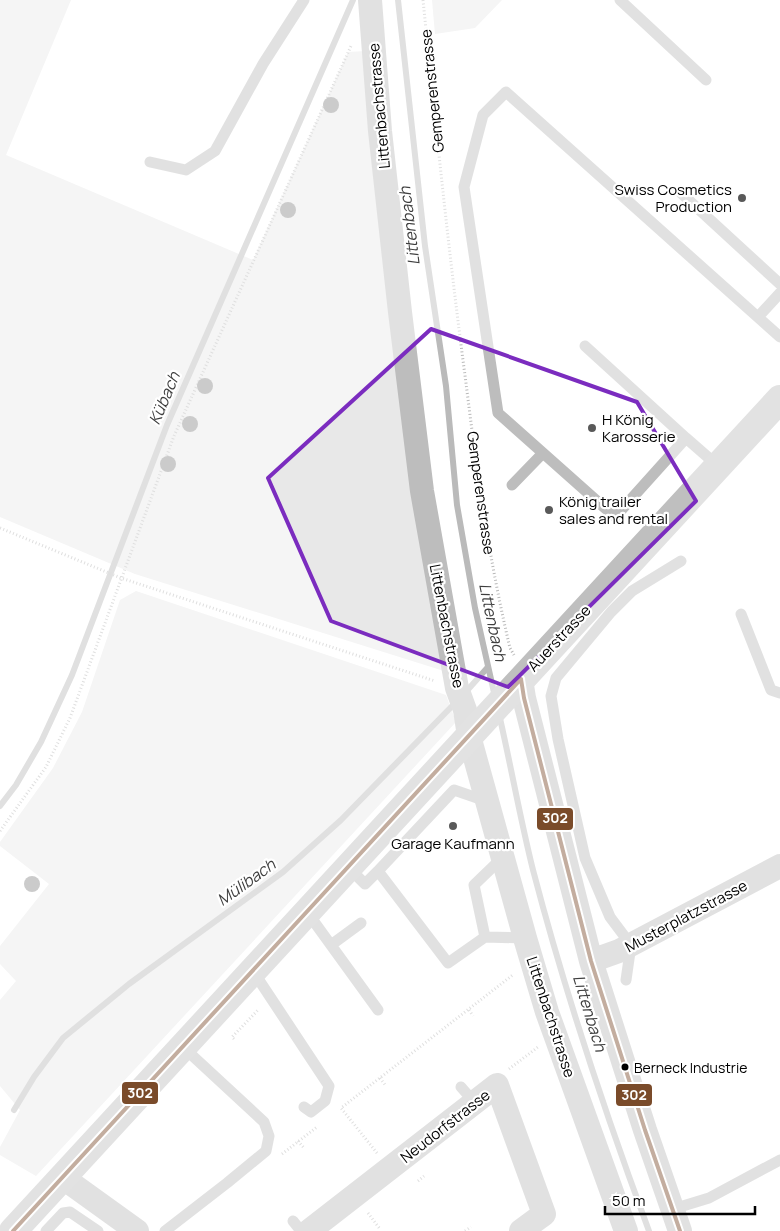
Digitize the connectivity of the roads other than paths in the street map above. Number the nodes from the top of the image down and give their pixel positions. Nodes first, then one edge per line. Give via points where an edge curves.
1 (304, 0) edge
2 (370, 0) edge
3 (620, 0) edge
4 (706, 80) dead end
5 (150, 162) dead end
6 (681, 193) dead end
7 (780, 284) edge
8 (780, 293) edge
9 (758, 317) junction
10 (780, 338) edge
11 (585, 346) dead end
12 (780, 399) edge
13 (686, 438) junction
14 (542, 452) junction
15 (718, 466) junction
16 (512, 485) dead end
17 (681, 561) dead end
18 (610, 598) junction
19 (741, 614) dead end
20 (514, 687) junction
21 (780, 693) edge
22 (473, 722) junction
23 (488, 802) junction
24 (502, 858) junction
25 (780, 866) edge
26 (348, 867) junction
27 (378, 871) junction
28 (307, 912) junction
29 (361, 923) dead end
30 (485, 937) junction
31 (525, 938) junction
32 (331, 944) junction
33 (631, 945) junction
34 (591, 961) junction
35 (253, 971) junction
36 (626, 980) dead end
37 (378, 1010) dead end
38 (182, 1047) junction
39 (304, 1108) dead end
40 (780, 1160) edge
41 (62, 1177) junction
42 (677, 1220) edge
43 (301, 1226) edge
44 (13, 1231) edge
45 (46, 1231) edge
46 (98, 1231) edge
47 (137, 1231) edge
48 (165, 1231) edge
49 (301, 1231) edge
50 (521, 1231) edge
51 (626, 1231) edge

1 - 5 lane via 262,64 215,151 186,170
2 - 22 street, Littenbachstrasse via 380,131 421,482 457,688
3 - 4 lane
6 - 7 lane
8 - 9 lane
9 - 10 lane
9 - 14 lane via 506,92 483,115 464,187 498,413
11 - 13 lane
12 - 15 main road, Auerstrasse
13 - 14 lane via 615,517
13 - 15 lane
14 - 16 lane
15 - 18 main road, Auerstrasse
17 - 18 lane via 632,591
18 - 20 main road, Auerstrasse
18 - 33 lane via 556,678 552,696 558,739 585,858 610,917
19 - 21 lane via 771,690
20 - 22 main road, Auerstrasse
20 - 34 street via 524,698
22 - 23 street, Littenbachstrasse
22 - 26 main road, Auerstrasse
23 - 24 street, Littenbachstrasse
23 - 27 lane via 454,790
24 - 30 lane via 474,885
24 - 31 street, Littenbachstrasse
25 - 33 street, Musterplatzstrasse
26 - 27 lane via 365,884
26 - 28 main road, Auerstrasse
27 - 30 lane via 448,963
28 - 32 lane
28 - 35 main road, Auerstrasse
29 - 32 lane
30 - 31 lane
31 - 51 street, Littenbachstrasse via 547,1012
32 - 37 lane
33 - 34 street, Musterplatzstrasse
33 - 36 lane
34 - 42 street
35 - 38 main road, Auerstrasse
35 - 39 lane via 329,1086 325,1101 311,1112
38 - 41 main road, Auerstrasse
38 - 48 lane via 264,1122 270,1136 266,1151
40 - 42 lane via 709,1198
41 - 44 main road, Auerstrasse
41 - 47 street
43 - 49 lane
43 - 50 street, Neudorfstrasse via 390,1169 468,1095 497,1085 544,1214
45 - 46 lane via 63,1213 70,1212

